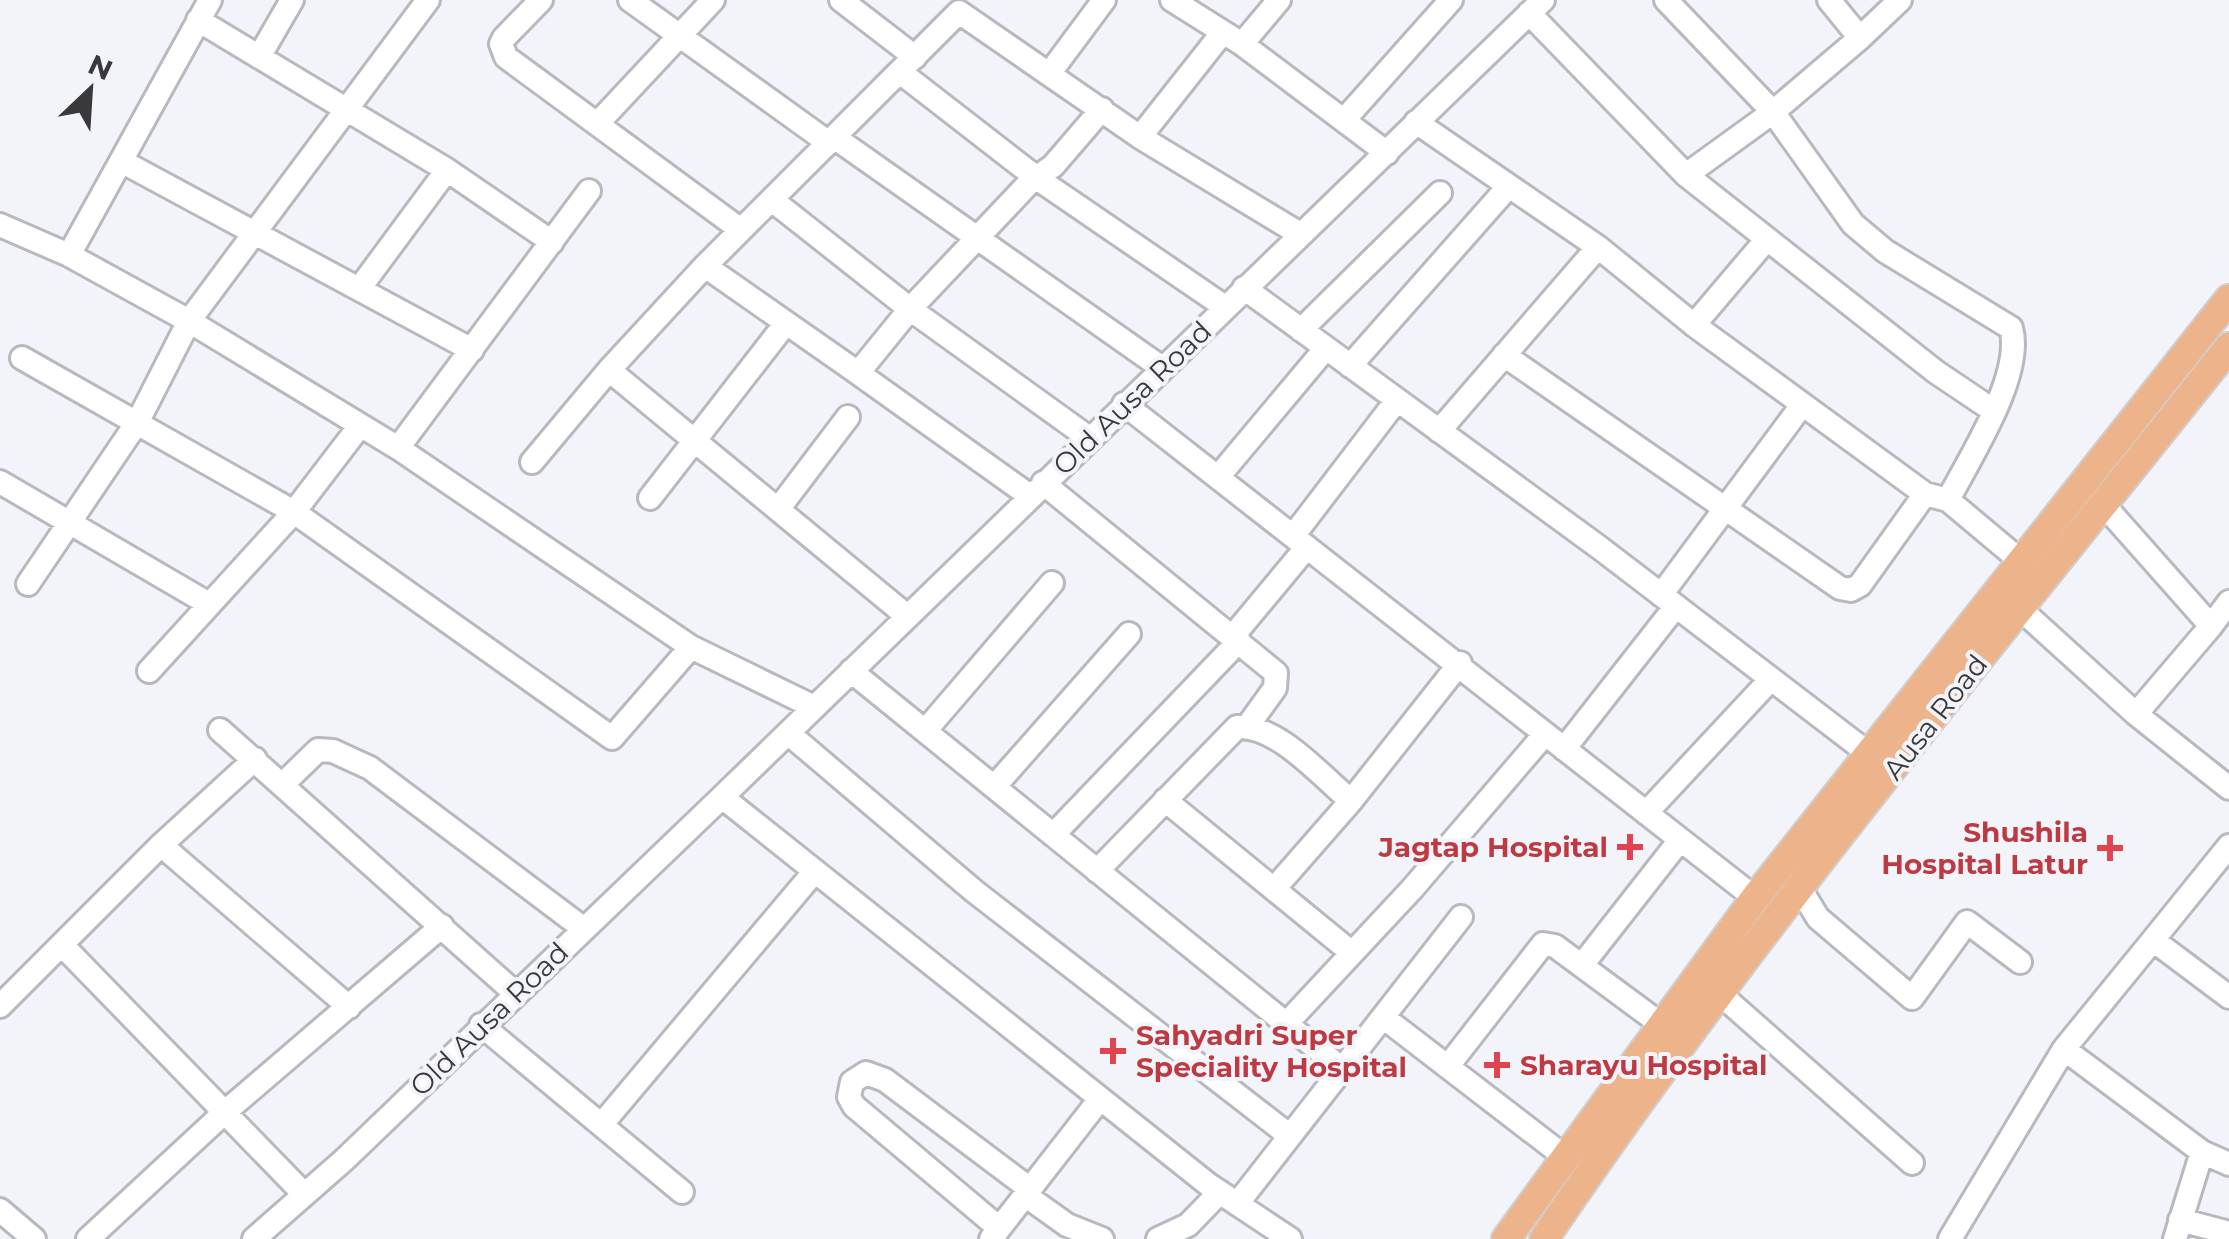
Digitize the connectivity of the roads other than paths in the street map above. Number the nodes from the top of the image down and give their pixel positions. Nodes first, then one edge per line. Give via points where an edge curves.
1 (292, 0) edge
2 (428, 0) edge
3 (540, 0) edge
4 (630, 0) edge
5 (712, 0) edge
6 (840, 0) edge
7 (1104, 0) edge
8 (1172, 0) edge
9 (1279, 0) edge
10 (1451, 0) edge
11 (1666, 0) edge
12 (1829, 0) edge
13 (1900, 0) edge
14 (964, 6) edge
15 (1198, 6) edge
16 (1536, 6) edge
17 (204, 10) edge
18 (680, 36) junction
19 (1233, 38) junction
20 (1860, 38) junction
21 (259, 57) junction
22 (907, 64) junction
23 (1049, 74) junction
24 (344, 108) junction
25 (1102, 108) junction
26 (1773, 112) junction
27 (1344, 120) junction
28 (1416, 122) junction
29 (597, 124) junction
30 (1140, 138) junction
31 (831, 140) junction
32 (1387, 153) junction
33 (122, 162) junction
34 (447, 170) junction
35 (1686, 176) junction
36 (1038, 179) junction
37 (1509, 186) junction
38 (590, 192) dead end
39 (1440, 193) dead end
40 (772, 200) junction
41 (0, 225) edge
42 (741, 230) junction
43 (253, 231) junction
44 (1300, 234) junction
45 (978, 237) junction
46 (1767, 240) junction
47 (552, 242) junction
48 (1598, 247) junction
49 (69, 256) junction
50 (705, 266) junction
51 (359, 288) junction
52 (1244, 288) junction
53 (2229, 298) edge
54 (1225, 307) junction
55 (910, 309) junction
56 (189, 321) junction
57 (786, 323) junction
58 (1694, 324) junction
59 (1301, 330) junction
60 (2229, 347) edge
61 (1326, 348) junction
62 (472, 350) junction
63 (1504, 355) junction
64 (22, 358) dead end
65 (1350, 366) junction
66 (1162, 368) junction
67 (610, 370) junction
68 (858, 373) junction
69 (1397, 400) junction
70 (1124, 404) junction
71 (1802, 405) junction
72 (1994, 412) junction
73 (848, 417) dead end
74 (138, 421) junction
75 (359, 427) junction
76 (1439, 431) junction
77 (696, 438) junction
78 (1089, 438) junction
79 (398, 448) junction
80 (532, 462) dead end
81 (1218, 478) junction
82 (0, 482) edge
83 (1037, 490) junction
84 (1937, 497) junction
85 (650, 498) dead end
86 (2102, 503) junction
87 (779, 508) junction
88 (1726, 510) junction
89 (294, 512) junction
90 (70, 523) junction
91 (1300, 542) junction
92 (2020, 559) junction
93 (2042, 580) junction
94 (28, 584) dead end
95 (1052, 584) dead end
96 (1997, 588) junction
97 (1668, 600) junction
98 (2229, 602) edge
99 (209, 604) junction
100 (2019, 609) junction
101 (907, 616) junction
102 (2212, 626) junction
103 (1129, 634) dead end
104 (1236, 638) junction
105 (691, 646) junction
106 (1460, 663) junction
107 (149, 671) dead end
108 (851, 671) junction
109 (1771, 679) junction
110 (814, 707) junction
111 (2136, 714) junction
112 (1247, 726) junction
113 (220, 730) dead end
114 (925, 731) junction
115 (788, 733) junction
116 (1545, 734) junction
117 (1564, 749) junction
118 (1868, 753) junction
119 (255, 759) junction
120 (284, 784) junction
121 (994, 787) junction
122 (2229, 788) edge
123 (722, 797) junction
124 (1164, 800) junction
125 (1351, 801) junction
126 (1646, 813) junction
127 (1054, 836) junction
128 (1680, 840) junction
129 (161, 845) junction
130 (2229, 846) edge
131 (815, 871) junction
132 (1097, 871) junction
133 (1274, 889) junction
134 (1800, 890) junction
135 (1754, 898) junction
136 (1461, 917) dead end
137 (442, 926) junction
138 (584, 929) junction
139 (2153, 940) junction
140 (63, 946) junction
141 (1352, 953) junction
142 (2020, 962) dead end
143 (1582, 965) junction
144 (514, 992) junction
145 (1720, 994) junction
146 (2229, 997) edge
147 (0, 1006) edge
148 (348, 1006) junction
149 (1383, 1016) junction
150 (481, 1024) junction
151 (1286, 1024) junction
152 (1662, 1025) junction
153 (2064, 1049) junction
154 (1448, 1066) junction
155 (1342, 1069) junction
156 (1100, 1099) junction
157 (225, 1112) junction
158 (602, 1124) junction
159 (1290, 1136) junction
160 (2202, 1152) junction
161 (1565, 1157) junction
162 (1912, 1163) dead end
163 (2229, 1164) edge
164 (302, 1192) junction
165 (682, 1192) dead end
166 (1028, 1192) junction
167 (1228, 1198) junction
168 (0, 1210) edge
169 (2178, 1230) edge
170 (2229, 1233) edge
171 (995, 1234) edge
172 (34, 1239) edge
173 (88, 1239) edge
174 (254, 1239) edge
175 (1102, 1239) edge
176 (1158, 1239) edge
177 (1290, 1239) edge
178 (1506, 1239) edge
179 (1544, 1239) edge
180 (1950, 1239) edge

1 - 21 street
2 - 24 street
3 - 29 street via 510,30 501,50
4 - 18 street
5 - 18 street
6 - 22 street
7 - 23 street
8 - 15 street
9 - 19 street
10 - 27 street
11 - 26 street
12 - 20 street
13 - 20 street
14 - 22 street
14 - 23 street
15 - 19 street
16 - 28 street, Old Ausa Road
16 - 35 street
17 - 21 street
17 - 33 street
18 - 29 street
18 - 31 street
19 - 27 street
19 - 30 street
20 - 26 street
21 - 24 street
22 - 31 street
22 - 36 street
23 - 25 street
24 - 34 street
24 - 43 street
25 - 30 street
25 - 36 street
26 - 35 street
26 - 72 street via 1853,224 2011,328 2012,357
27 - 32 street
28 - 32 street, Old Ausa Road
28 - 37 street
29 - 42 street
30 - 44 street
31 - 40 street
31 - 45 street
32 - 44 street, Old Ausa Road
33 - 43 street
33 - 49 street
34 - 47 street
34 - 51 street
35 - 46 street
36 - 45 street
36 - 54 street
37 - 48 street
37 - 65 street
38 - 47 street
39 - 59 street
40 - 42 street
40 - 55 street
41 - 49 street
42 - 50 street
43 - 51 street
43 - 56 street
44 - 52 street, Old Ausa Road
45 - 55 street
45 - 66 street
46 - 58 street
46 - 72 street
47 - 62 street
48 - 58 street
48 - 63 street
49 - 56 street
50 - 57 street
50 - 67 street
51 - 62 street
52 - 54 street, Old Ausa Road
52 - 59 street
53 - 92 main road
54 - 66 street, Old Ausa Road
55 - 68 street
55 - 78 street
56 - 74 street
56 - 75 street
57 - 68 street
57 - 77 street
58 - 71 street
59 - 61 street
60 - 86 main road, Ausa Road
61 - 65 street
61 - 81 street
62 - 79 street
63 - 76 street
63 - 88 street
64 - 74 street
65 - 69 street
66 - 70 street, Old Ausa Road
67 - 77 street
67 - 80 street
68 - 83 street
69 - 76 street
69 - 91 street
70 - 78 street, Old Ausa Road
70 - 81 street
71 - 84 street
71 - 88 street
72 - 84 street
73 - 87 street
74 - 89 street
74 - 90 street
75 - 79 street
75 - 89 street
76 - 97 street
77 - 85 street
77 - 87 street
78 - 83 street, Old Ausa Road
79 - 105 street
81 - 91 street
82 - 90 street
83 - 101 street, Old Ausa Road
83 - 104 street
84 - 88 street via 1851,590 1829,582
84 - 92 street
86 - 93 main road, Ausa Road
86 - 102 street
87 - 101 street
88 - 97 street
89 - 99 street
89 - 105 street via 612,738
90 - 94 street
90 - 99 street
91 - 104 street
91 - 106 street
92 - 93 street
92 - 96 main road
93 - 100 main road, Ausa Road
95 - 114 street
96 - 100 street
96 - 118 main road
97 - 109 street
97 - 117 street
98 - 102 street
99 - 107 street
100 - 111 street
100 - 134 main road, Ausa Road
101 - 108 street, Old Ausa Road
102 - 111 street
103 - 121 street
104 - 112 street via 1277,680
104 - 127 street
105 - 110 street
106 - 116 street
106 - 125 street
108 - 110 street, Old Ausa Road
108 - 114 street
109 - 118 street
109 - 126 street
110 - 115 street, Old Ausa Road
111 - 122 street
112 - 124 street via 1227,735
112 - 125 street via 1279,742
113 - 119 street
114 - 121 street
115 - 123 street, Old Ausa Road
115 - 159 street via 974,890
116 - 117 street
116 - 141 street
117 - 126 street
118 - 135 main road
119 - 120 street
119 - 129 street
120 - 137 street
120 - 138 street via 318,750 370,768
121 - 127 street
123 - 131 street
123 - 138 street, Old Ausa Road
124 - 132 street
124 - 133 street
125 - 133 street
126 - 128 street
127 - 132 street
128 - 135 street
128 - 143 street
129 - 140 street
129 - 148 street
130 - 139 street
131 - 156 street
131 - 158 street
132 - 151 street
133 - 141 street
134 - 142 street via 1818,918 1912,998 1967,922
134 - 145 main road, Ausa Road
135 - 152 main road
136 - 149 street
137 - 144 street
137 - 148 street
138 - 144 street, Old Ausa Road
139 - 146 street
139 - 153 street
140 - 147 street
140 - 157 street
141 - 151 street
143 - 152 street
143 - 154 street via 1549,943 1537,948
144 - 150 street, Old Ausa Road
145 - 162 street
145 - 179 main road, Ausa Road
148 - 157 street
149 - 154 street
149 - 155 street
150 - 158 street
150 - 164 street, Old Ausa Road via 344,1160
151 - 155 street
152 - 161 main road
153 - 160 street
153 - 180 street
154 - 161 street
155 - 159 street
156 - 166 street
156 - 167 street
157 - 164 street
157 - 173 street
158 - 165 street
159 - 167 street
160 - 163 street
160 - 169 street
161 - 178 main road
164 - 174 street, Old Ausa Road
166 - 171 street
166 - 171 street via 885,1080 866,1074 852,1082 854,1106
166 - 175 street via 1067,1225
167 - 176 street
167 - 177 street
168 - 172 street
169 - 170 street

